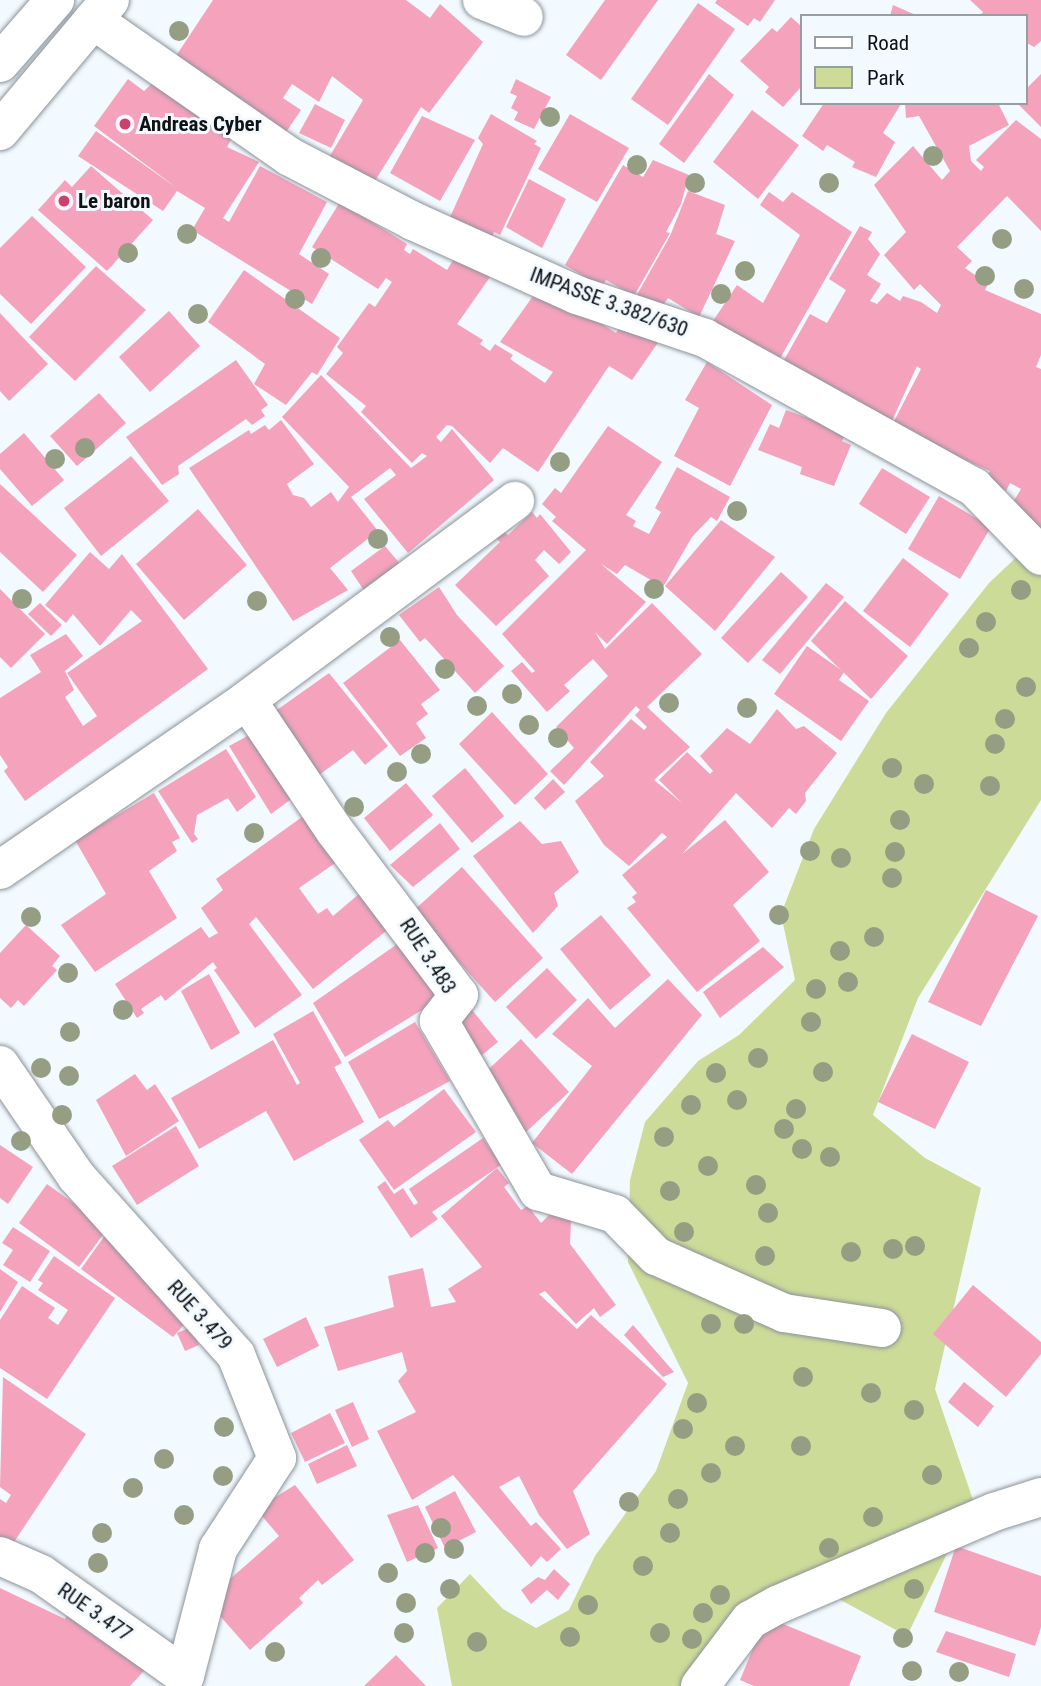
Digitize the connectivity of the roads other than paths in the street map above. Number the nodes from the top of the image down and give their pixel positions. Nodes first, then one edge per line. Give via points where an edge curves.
1 (55, 0) edge
2 (482, 0) edge
3 (102, 10) edge
4 (524, 17) dead end
5 (0, 64) edge
6 (0, 131) edge
7 (515, 502) dead end
8 (1041, 556) edge
9 (247, 700) junction
10 (0, 870) edge
11 (0, 1065) edge
12 (882, 1328) dead end
13 (1041, 1497) edge
14 (0, 1556) edge
15 (186, 1676) joint
16 (700, 1686) edge

1 - 5 street
2 - 4 street
3 - 6 street
3 - 8 street, IMPASSE 3.382/630 via 290,157 413,221 553,284 705,338 974,487
7 - 9 street
9 - 10 street
9 - 12 street, RUE 3.483 via 334,830 459,995 439,1021 538,1191 615,1214 656,1256 785,1313
11 - 15 street, RUE 3.479 via 76,1176 236,1355 277,1458 218,1549
13 - 16 street via 994,1512 768,1610 750,1620
14 - 15 street, RUE 3.477 via 41,1574

